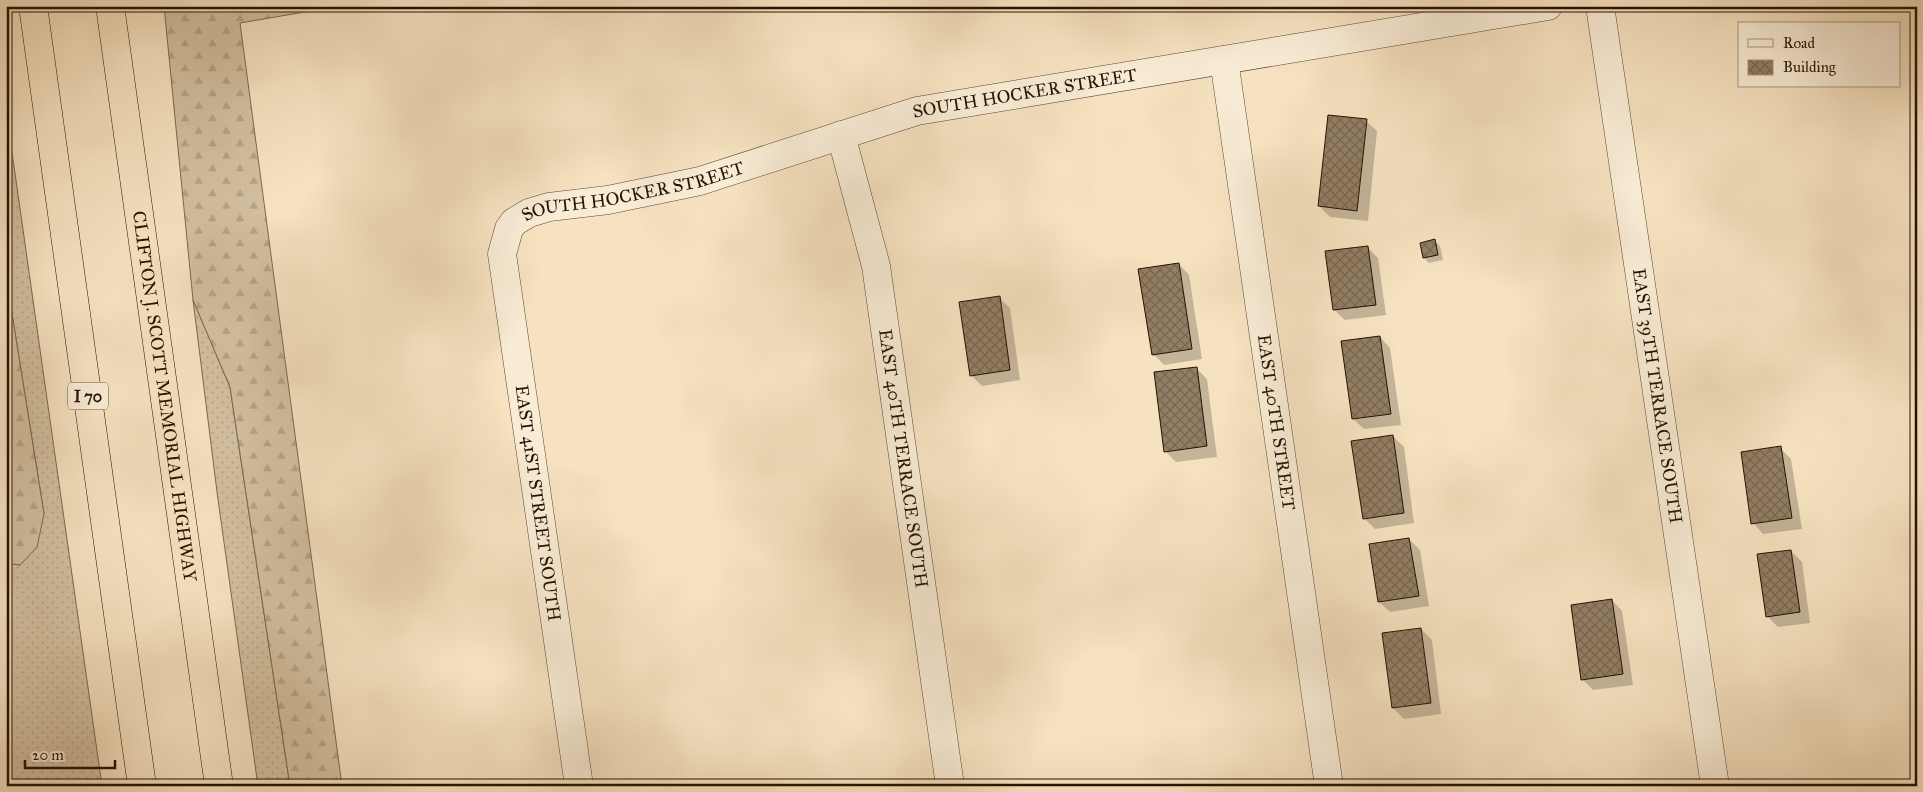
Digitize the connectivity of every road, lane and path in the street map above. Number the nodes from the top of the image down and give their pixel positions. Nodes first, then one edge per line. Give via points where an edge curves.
1 (33, 6) edge
2 (110, 6) edge
3 (1548, 6) edge
4 (1600, 6) edge
5 (1224, 60) junction
6 (841, 135) junction
7 (514, 222) joint
8 (142, 786) edge
9 (219, 786) edge
10 (579, 786) edge
11 (950, 786) edge
12 (1329, 786) edge
13 (1715, 786) edge

1 - 8 highway, I 70
2 - 9 highway, CLIFTON J. SCOTT MEMORIAL HIGHWAY
3 - 5 street, SOUTH HOCKER STREET
4 - 13 street, EAST 39TH TERRACE SOUTH
5 - 6 street, SOUTH HOCKER STREET via 917,111
5 - 12 street, EAST 40TH STREET
6 - 7 street, SOUTH HOCKER STREET via 700,182 608,200 550,207 529,213
6 - 11 street, EAST 40TH TERRACE SOUTH via 876,266
7 - 10 street, EAST 41ST STREET SOUTH via 502,254

